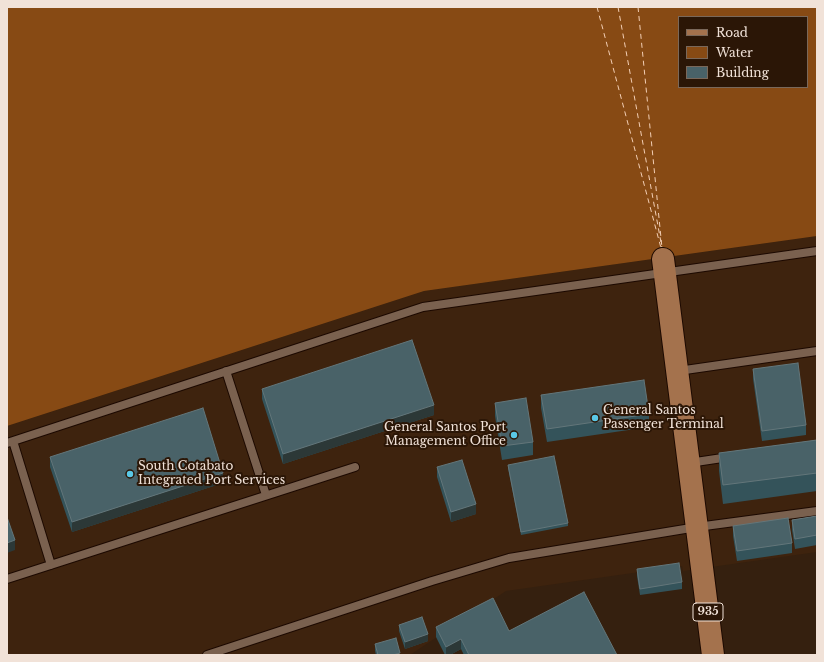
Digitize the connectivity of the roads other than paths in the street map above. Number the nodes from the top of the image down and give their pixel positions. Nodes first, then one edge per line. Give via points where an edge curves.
1 (817, 251) edge
2 (664, 266) junction
3 (817, 352) edge
4 (226, 371) junction
5 (678, 371) junction
6 (10, 442) edge
7 (736, 456) edge
8 (689, 463) junction
9 (355, 467) dead end
10 (266, 496) junction
11 (817, 511) edge
12 (697, 527) junction
13 (51, 564) junction
14 (7, 579) edge
15 (207, 655) edge
16 (713, 655) edge

1 - 2 lane
2 - 4 lane via 423,307
2 - 5 main road
3 - 5 lane
4 - 6 lane
4 - 10 lane
5 - 8 main road
6 - 13 lane
7 - 8 lane
8 - 12 main road
9 - 10 lane
10 - 13 lane
11 - 12 lane
12 - 15 lane via 510,558 424,583
12 - 16 main road, 935
13 - 14 lane

